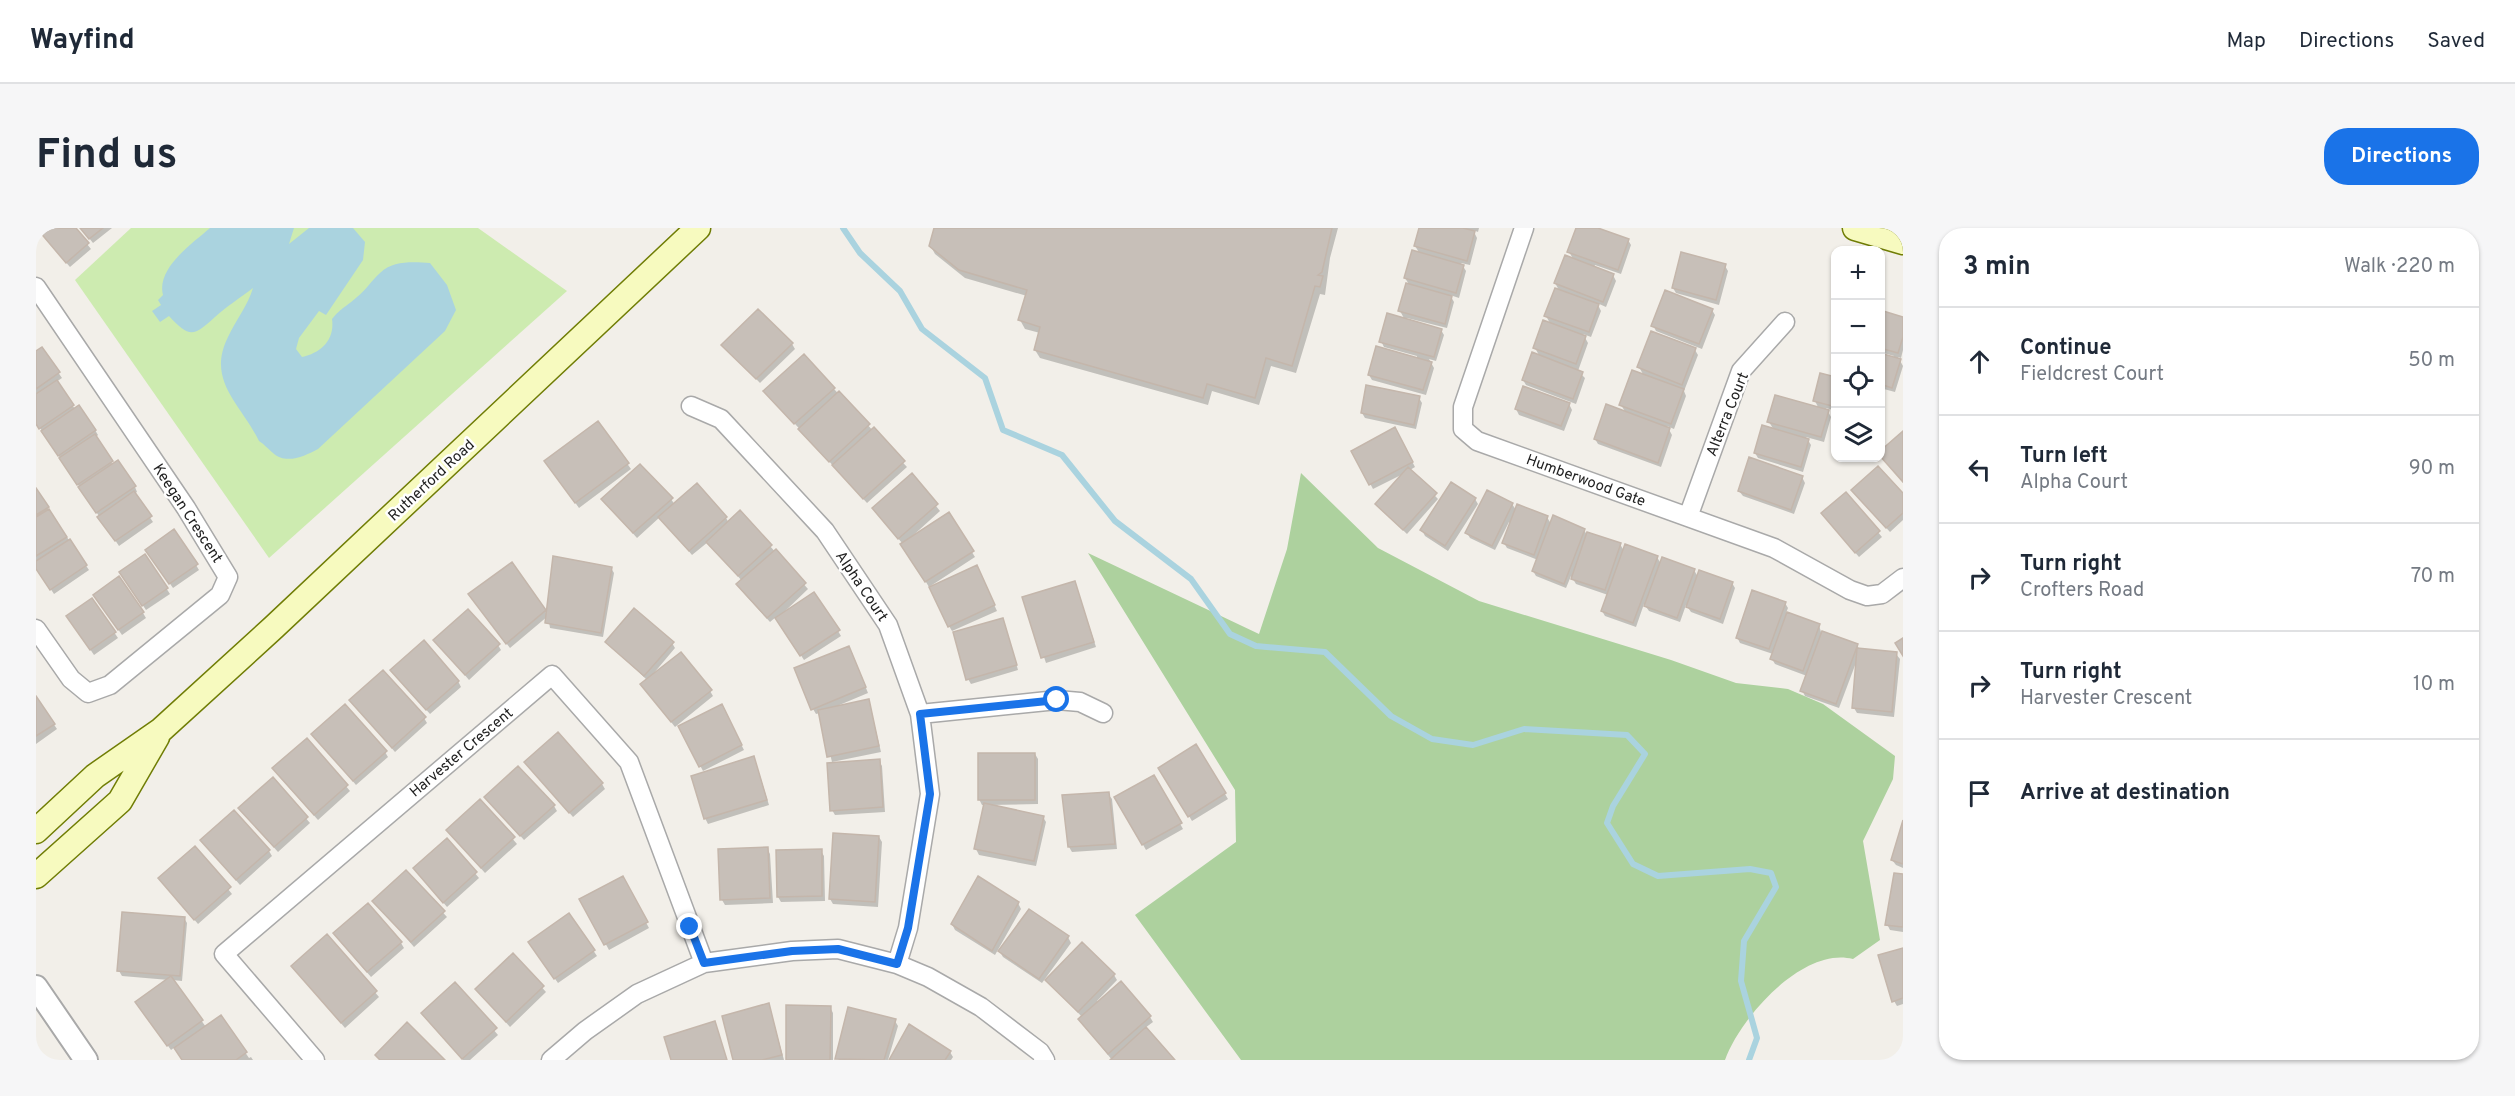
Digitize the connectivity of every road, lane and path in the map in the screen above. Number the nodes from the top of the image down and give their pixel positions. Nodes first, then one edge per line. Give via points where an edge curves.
1 (698, 228) edge
2 (1524, 228) edge
3 (1855, 228) edge
4 (1903, 242) edge
5 (36, 287) edge
6 (1785, 322) dead end
7 (691, 405) dead end
8 (1688, 517) junction
9 (1903, 578) edge
10 (36, 629) edge
11 (1103, 713) dead end
12 (920, 714) junction
13 (161, 730) junction
14 (36, 831) edge
15 (36, 876) edge
16 (704, 963) junction
17 (897, 964) junction
18 (36, 987) edge
19 (86, 1060) edge
20 (315, 1060) edge
21 (551, 1060) edge
22 (1045, 1060) edge

1 - 13 main road, Rutherford Road
2 - 8 street, Humberwood Gate via 1462,407 1464,429 1477,441
3 - 4 main road
5 - 10 street, Keegan Crescent via 186,508 228,577 220,595 110,685 88,693 70,679
6 - 8 street, Alterra Court via 1741,371
7 - 12 street, Alpha Court via 721,418 825,531 888,625
8 - 9 street, Humberwood Gate via 1774,548 1867,596 1882,594
11 - 12 street via 1080,702 1057,700
12 - 17 street, Alpha Court via 930,794 908,928
13 - 14 main road, Rutherford Road via 95,776
13 - 15 main road, Rutherford Road via 120,801
16 - 17 street via 838,949
16 - 20 street, Harvester Crescent via 629,762 552,675 224,954
16 - 21 street via 638,993
17 - 22 street via 981,1007
18 - 19 street

